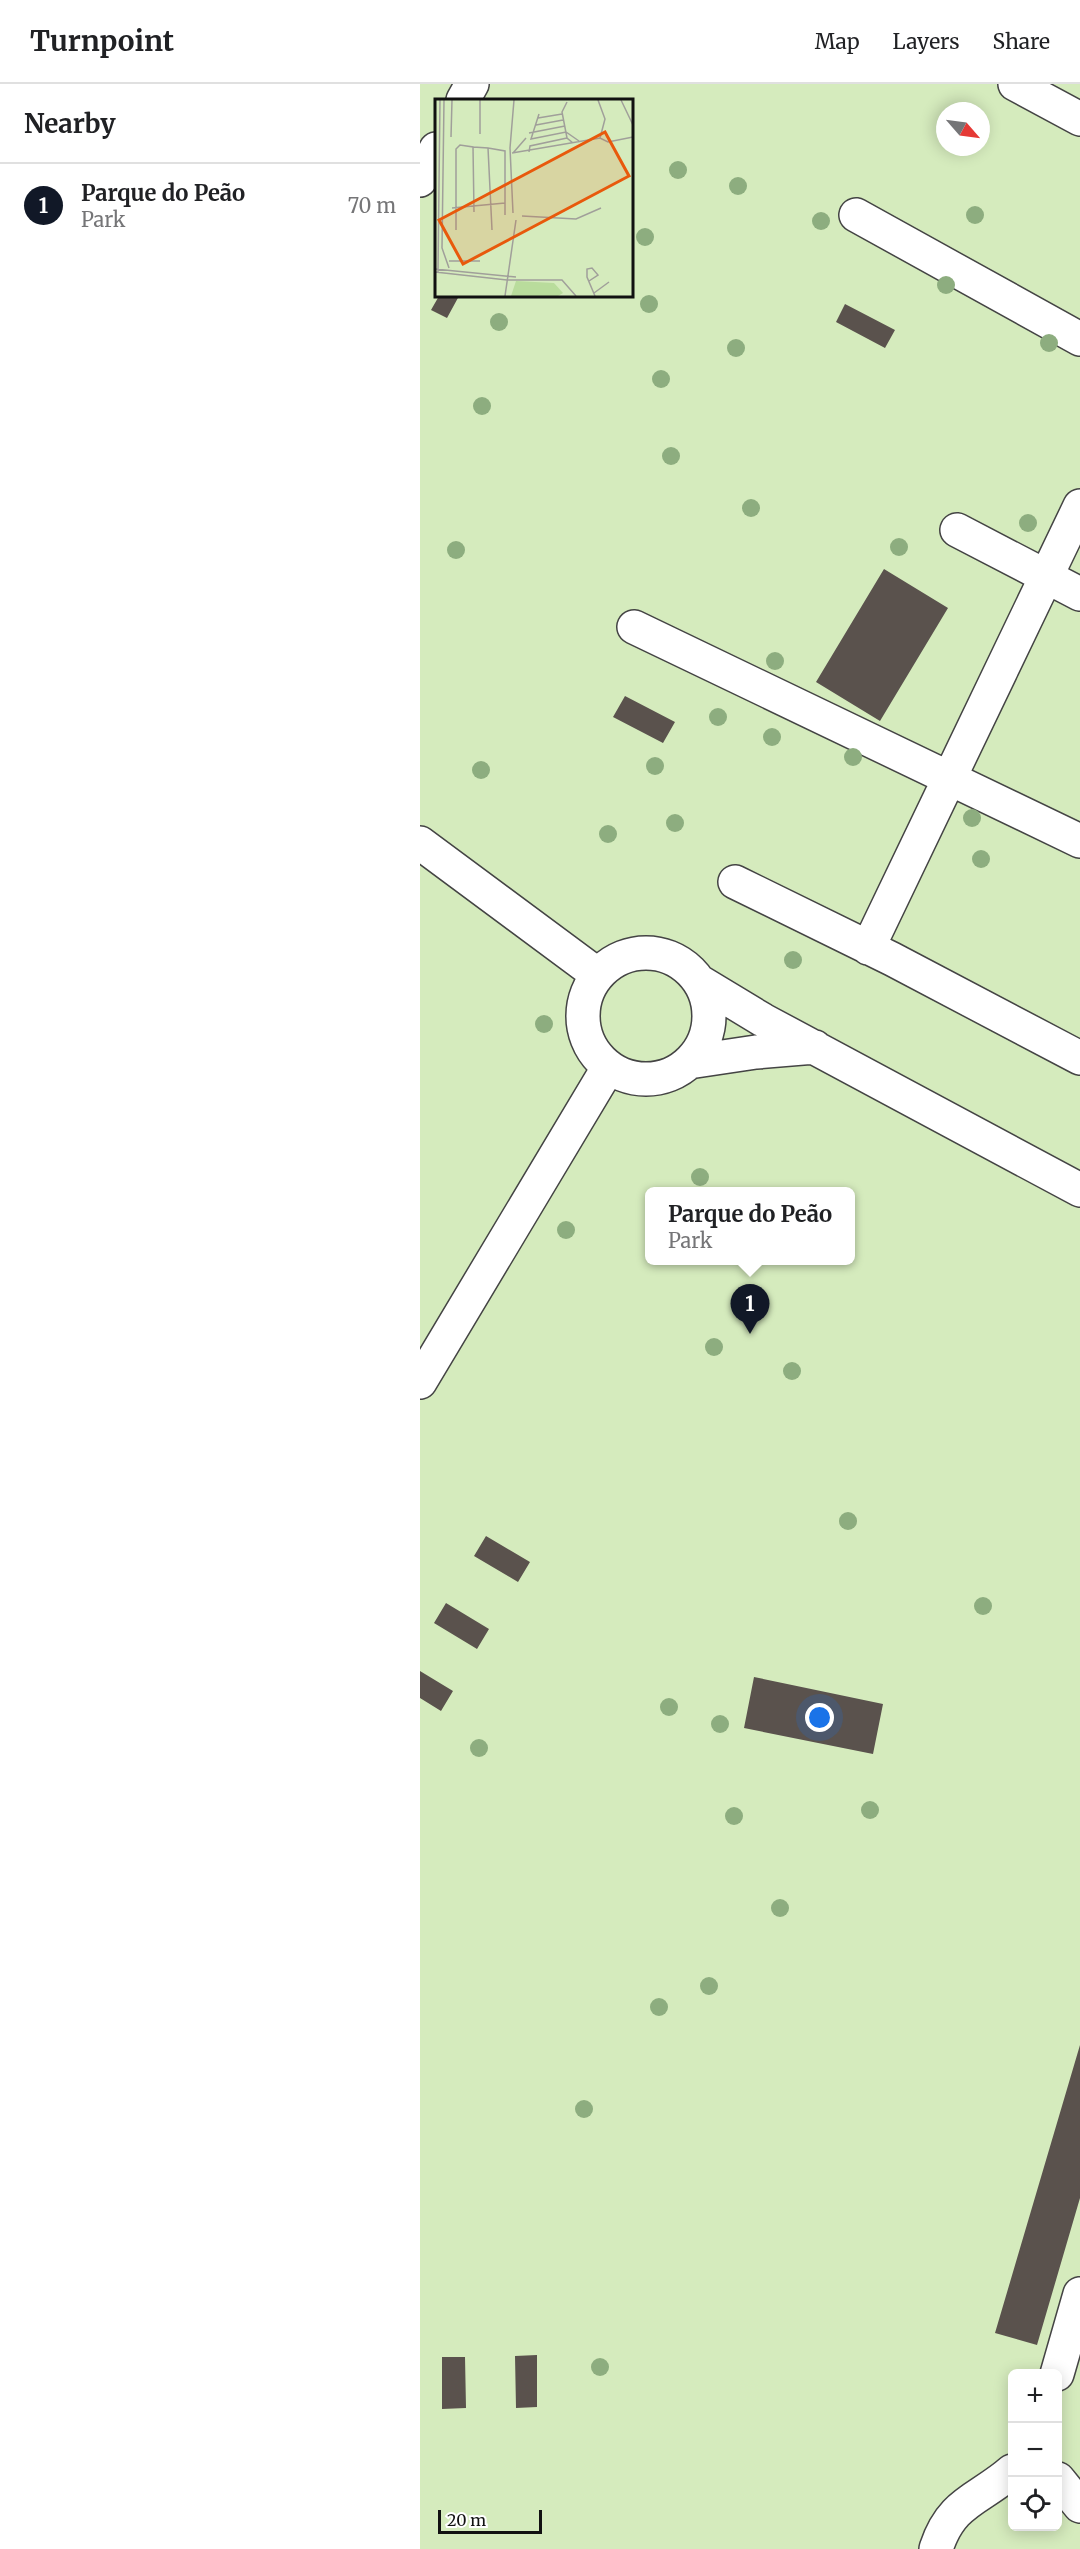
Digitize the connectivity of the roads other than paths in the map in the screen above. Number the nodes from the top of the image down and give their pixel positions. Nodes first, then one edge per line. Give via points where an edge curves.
1 (472, 84) edge
2 (1015, 84) edge
3 (464, 99) edge
4 (1080, 119) edge
5 (435, 151) edge
6 (420, 180) edge
7 (856, 215) dead end
8 (1080, 339) edge
9 (1080, 506) edge
10 (957, 530) dead end
11 (1047, 577) junction
12 (1080, 594) edge
13 (634, 627) dead end
14 (950, 778) junction
15 (1080, 841) edge
16 (420, 843) edge
17 (735, 882) dead end
18 (868, 948) junction
19 (598, 975) junction
20 (699, 982) junction
21 (815, 1047) junction
22 (1080, 1058) edge
23 (689, 1062) junction
24 (608, 1068) junction
25 (1080, 1190) edge
26 (420, 1382) edge
27 (1080, 2294) edge
28 (1058, 2369) edge
29 (1008, 2474) edge
30 (1062, 2484) edge
31 (1080, 2506) edge
32 (936, 2549) edge

1 - 3 street
2 - 4 street
5 - 6 street
7 - 8 street
9 - 11 street
10 - 11 street
11 - 12 street
11 - 14 street
13 - 14 street
14 - 15 street
14 - 18 street
16 - 19 street
17 - 18 street
18 - 22 street
19 - 20 street via 612,962 631,954 651,952 687,967
19 - 24 street via 587,992 582,1011 584,1033
20 - 21 street
20 - 23 street via 708,1002 708,1024 702,1045
21 - 23 street
21 - 25 street
23 - 24 street via 671,1074 650,1079 628,1077
24 - 26 street
27 - 28 street
29 - 32 street via 949,2518
30 - 31 street

